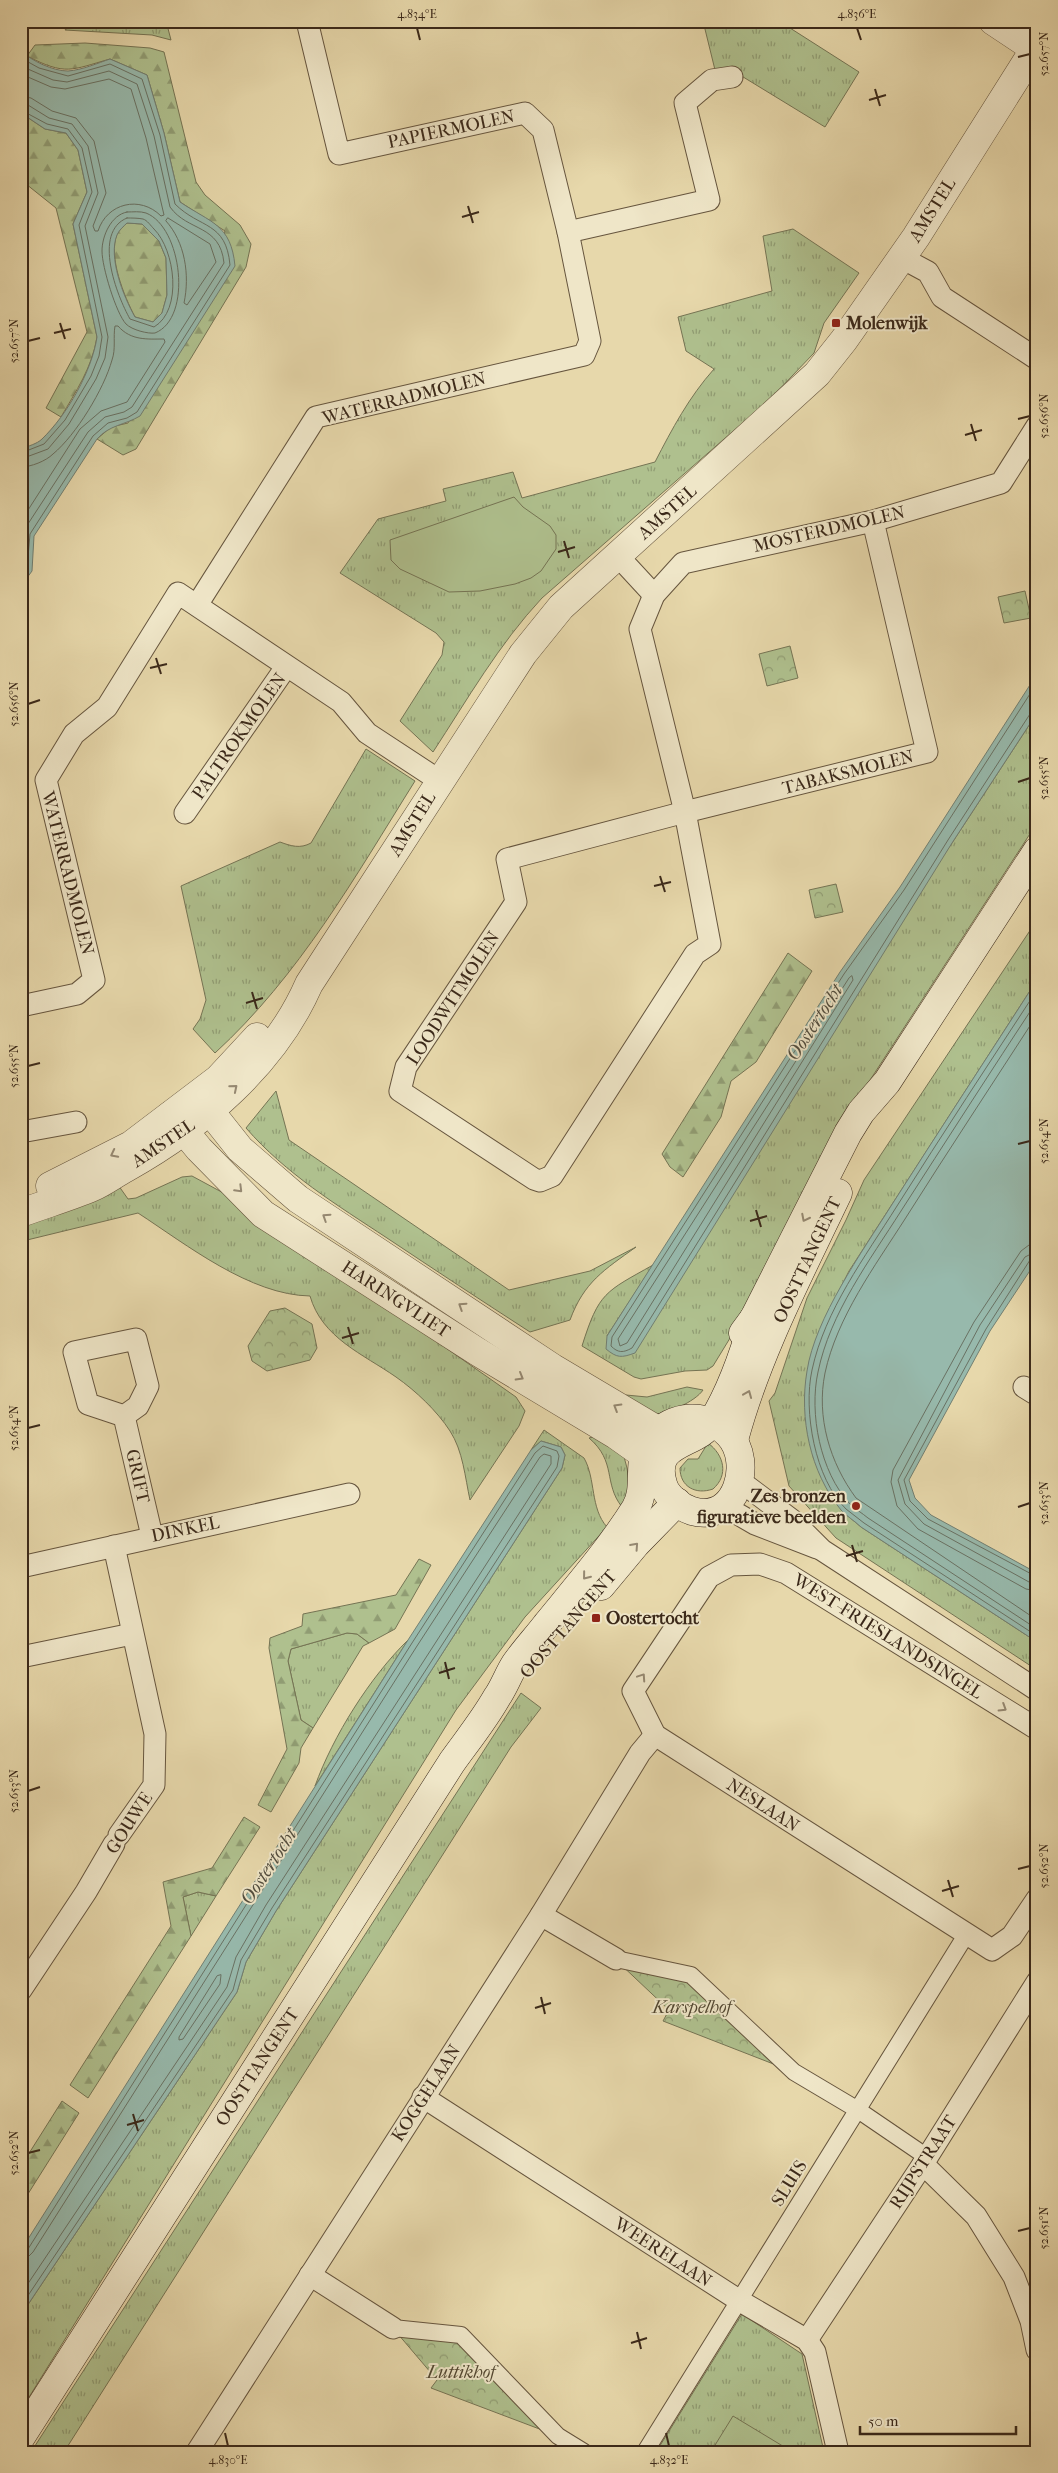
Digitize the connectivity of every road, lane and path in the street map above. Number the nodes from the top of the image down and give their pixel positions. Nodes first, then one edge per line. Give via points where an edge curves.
1 (307, 21) edge
2 (993, 21) edge
3 (1036, 48) edge
4 (732, 76) dead end
5 (568, 232) junction
6 (902, 258) junction
7 (1037, 359) edge
8 (1037, 426) edge
9 (873, 521) junction
10 (618, 556) junction
11 (654, 595) junction
12 (197, 605) junction
13 (286, 667) junction
14 (440, 781) junction
15 (685, 812) junction
16 (185, 813) dead end
17 (1037, 851) edge
18 (21, 1006) edge
19 (887, 1082) junction
20 (203, 1102) junction
21 (76, 1122) dead end
22 (177, 1123) junction
23 (21, 1132) edge
24 (21, 1200) edge
25 (21, 1213) edge
26 (124, 1416) dead end
27 (701, 1420) junction
28 (659, 1431) junction
29 (734, 1440) junction
30 (652, 1461) junction
31 (740, 1482) junction
32 (349, 1494) dead end
33 (677, 1502) junction
34 (724, 1506) junction
35 (152, 1536) junction
36 (114, 1546) junction
37 (822, 1550) junction
38 (732, 1565) joint
39 (21, 1566) edge
40 (132, 1634) junction
41 (21, 1657) edge
42 (1037, 1690) edge
43 (497, 1699) junction
44 (1037, 1729) edge
45 (656, 1735) junction
46 (1037, 1899) edge
47 (541, 1915) junction
48 (966, 1934) junction
49 (616, 1959) joint
50 (1036, 1981) edge
51 (21, 1990) edge
52 (423, 2097) junction
53 (858, 2110) junction
54 (925, 2161) junction
55 (310, 2275) junction
56 (740, 2301) junction
57 (393, 2328) joint
58 (807, 2340) junction
59 (1037, 2350) edge
60 (21, 2437) edge
61 (203, 2449) edge
62 (584, 2452) edge
63 (645, 2452) edge
64 (838, 2452) edge

1 - 5 street, PAPIERMOLEN via 339,154 525,113 543,130
2 - 3 street
3 - 6 street, AMSTEL
4 - 5 street via 712,80 684,103 708,200
5 - 12 street, WATERRADMOLEN via 590,341 584,355 316,417
6 - 7 street via 928,272 942,298
6 - 10 street, AMSTEL via 816,374
8 - 9 street, MOSTERDMOLEN via 1001,483
9 - 11 street, MOSTERDMOLEN via 683,563
9 - 15 street, TABAKSMOLEN via 927,752
10 - 11 street
10 - 14 street, AMSTEL via 561,607 522,654
11 - 15 street, LOODWITMOLEN via 640,630
12 - 13 street, WATERRADMOLEN
12 - 18 street, WATERRADMOLEN via 178,593 107,707 74,734 46,780 94,980 77,994
13 - 14 street, PALTROKMOLEN via 340,702 367,733
13 - 16 street, PALTROKMOLEN
14 - 20 street, AMSTEL via 309,984 298,1011 244,1080
15 - 15 street, LOODWITMOLEN via 507,859 516,902 406,1067 400,1091 534,1179 540,1181 552,1176 695,954 710,944
17 - 19 street, OOSTTANGENT
19 -> 27 street, OOSTTANGENT via 848,1133 754,1318 743,1357
29 -> 19 street, OOSTTANGENT via 746,1400 789,1298 875,1116
20 - 22 street, AMSTEL
28 -> 20 street, HARINGVLIET via 553,1368 298,1200 240,1149
21 - 23 street
22 -> 24 street, AMSTEL
22 - 25 street, AMSTEL via 158,1150 94,1186
22 -> 30 street, HARINGVLIET via 262,1214 478,1352 616,1435
26 - 35 street, GRIFT
27 - 28 street via 678,1420
27 - 29 street via 724,1430
27 - 30 street via 698,1435 678,1443
28 - 30 street via 648,1444
29 - 31 street via 740,1453
30 - 33 street via 664,1487
30 -> 43 street, OOSTTANGENT via 642,1469 643,1493 634,1511 608,1549 515,1664
31 - 34 street
31 - 37 street, WEST-FRIESLANDSINGEL via 792,1520
32 - 35 street, DINKEL
33 - 34 street via 694,1512
43 -> 33 street, OOSTTANGENT via 528,1673 630,1551
34 - 37 street, WEST-FRIESLANDSINGEL via 755,1524
35 - 36 street, DINKEL
36 - 39 street, DINKEL
36 - 40 street, GOUWE
37 - 42 street, WEST-FRIESLANDSINGEL
38 -> 44 street, WEST-FRIESLANDSINGEL via 760,1564 786,1573
45 -> 38 street, NESLAAN via 633,1691 709,1577
40 - 41 street
40 - 51 street, GOUWE via 155,1734 154,1785
43 - 60 street, OOSTTANGENT via 452,1762
45 - 47 street, KOGGELAAN via 640,1753
45 - 48 street, NESLAAN
46 - 48 street, NESLAAN via 1012,1936 992,1950
47 - 49 street
47 - 52 street, KOGGELAAN
48 - 53 street, SLUIS
49 - 53 street via 691,1975 794,2072
50 - 54 street, RIJPSTRAAT
52 - 55 street, KOGGELAAN
52 - 56 street, WEERELAAN
53 - 54 street
53 - 56 street, SLUIS
54 - 58 street, RIJPSTRAAT
54 - 59 street via 976,2216 1014,2277 1031,2321
55 - 57 street
55 - 61 street, KOGGELAAN
56 - 58 street, WEERELAAN
56 - 63 street, SLUIS
57 - 62 street via 461,2335 558,2436
58 - 64 street via 815,2352

